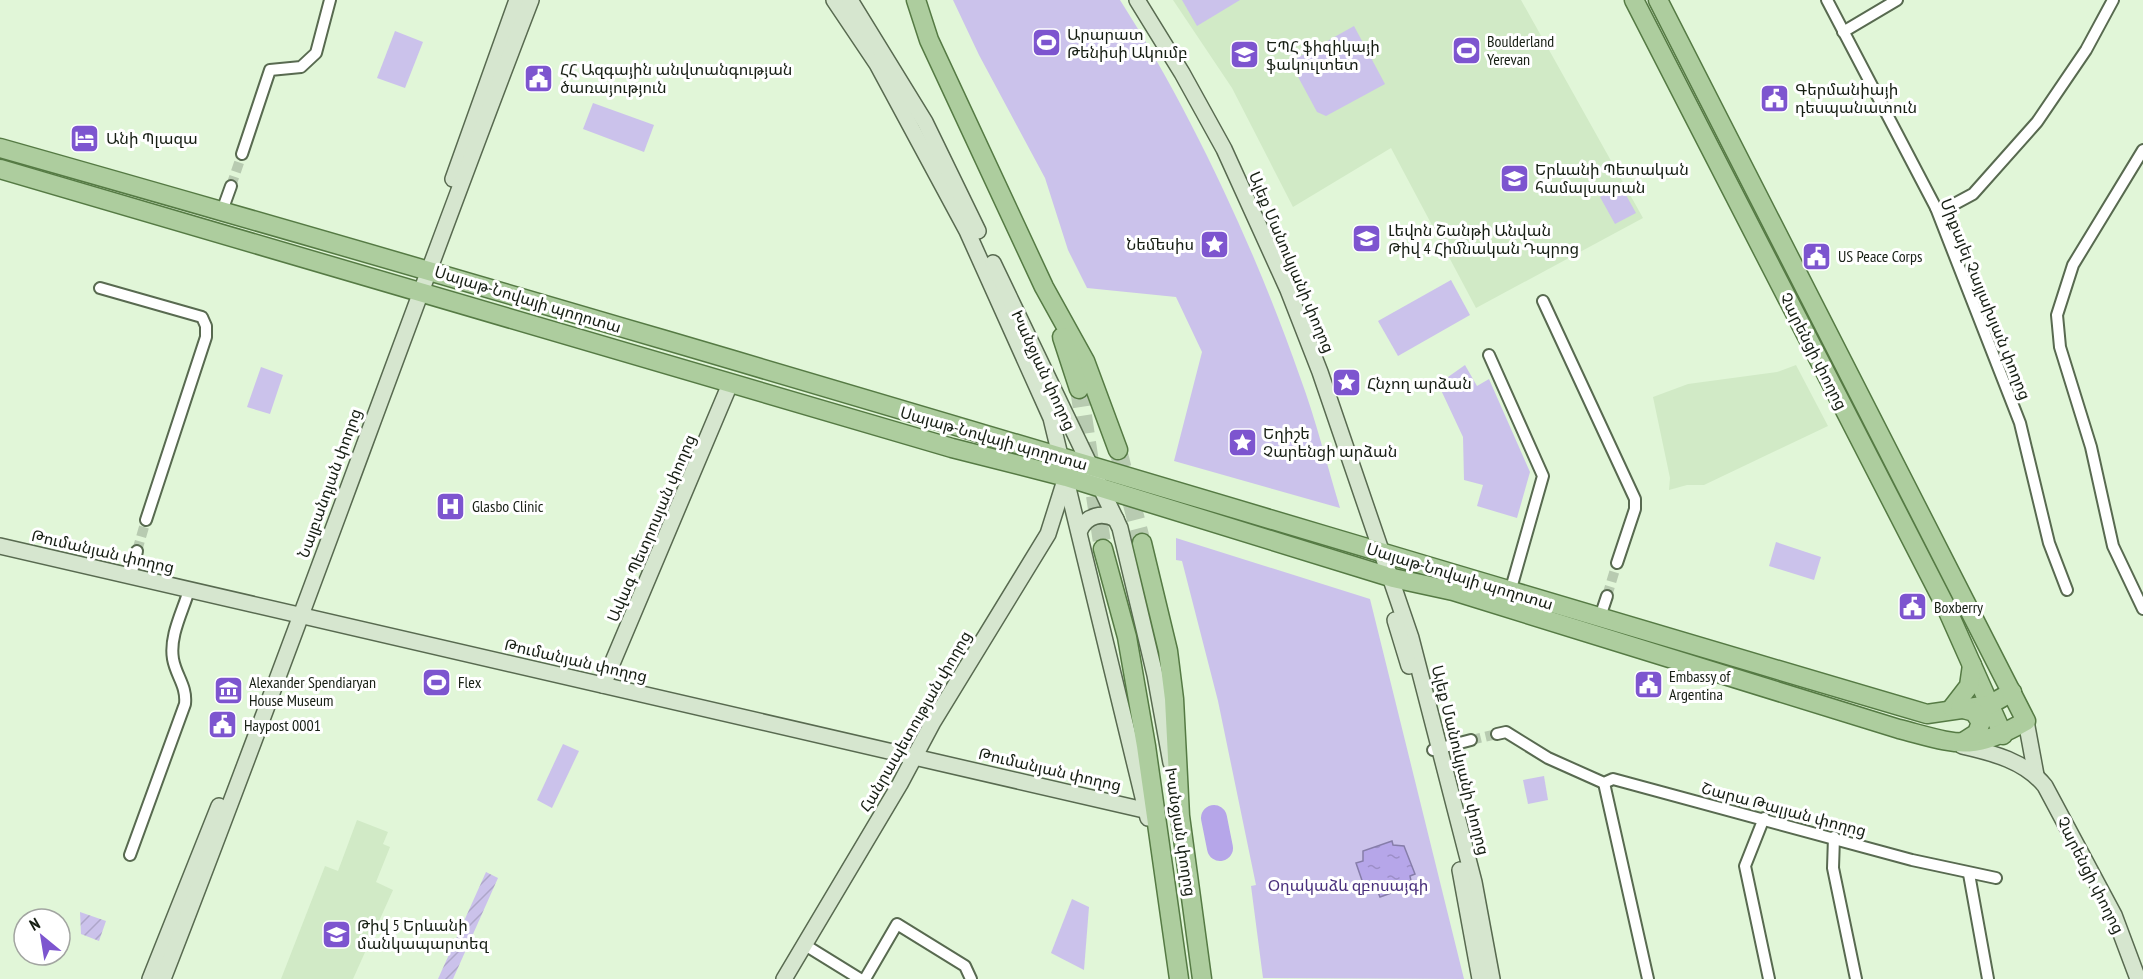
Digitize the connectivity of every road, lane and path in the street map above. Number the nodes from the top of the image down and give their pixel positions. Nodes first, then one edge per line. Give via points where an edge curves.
1 (330, 0) edge
2 (517, 0) edge
3 (531, 0) edge
4 (834, 0) edge
5 (850, 0) edge
6 (916, 0) edge
7 (1137, 0) edge
8 (1634, 0) edge
9 (1658, 0) edge
10 (1827, 0) edge
11 (1897, 0) edge
12 (2113, 0) edge
13 (1844, 32) junction
14 (0, 148) edge
15 (2143, 150) edge
16 (242, 154) tunnel mouth
17 (0, 169) edge
18 (231, 186) tunnel mouth
19 (1936, 208) junction
20 (222, 211) junction
21 (424, 268) junction
22 (1044, 287) junction
23 (100, 288) dead end
24 (416, 291) junction
25 (1542, 301) dead end
26 (1489, 355) dead end
27 (730, 384) junction
28 (1079, 389) tunnel mouth
29 (1118, 450) tunnel mouth
30 (1063, 458) junction
31 (1090, 466) junction
32 (1066, 477) junction
33 (1102, 489) junction
34 (1116, 519) junction
35 (146, 520) tunnel mouth
36 (1080, 530) junction
37 (1142, 543) tunnel mouth
38 (0, 546) edge
39 (1103, 549) tunnel mouth
40 (137, 551) tunnel mouth
41 (1382, 553) junction
42 (1617, 563) tunnel mouth
43 (131, 576) junction
44 (1388, 576) junction
45 (189, 590) junction
46 (2067, 590) dead end
47 (1510, 592) junction
48 (1607, 596) tunnel mouth
49 (2143, 609) edge
50 (296, 614) junction
51 (1600, 617) junction
52 (1972, 666) junction
53 (603, 685) junction
54 (2012, 692) junction
55 (1989, 705) junction
56 (1955, 708) junction
57 (2026, 721) junction
58 (1497, 734) tunnel mouth
59 (2003, 735) junction
60 (1471, 740) tunnel mouth
61 (1956, 744) junction
62 (1437, 749) junction
63 (915, 757) junction
64 (2013, 761) junction
65 (2036, 775) junction
66 (1604, 783) junction
67 (1144, 810) junction
68 (1180, 816) junction
69 (1764, 818) junction
70 (1834, 837) junction
71 (1159, 846) junction
72 (130, 855) dead end
73 (1969, 874) junction
74 (1996, 878) dead end
75 (805, 945) junction
76 (150, 979) edge
77 (163, 979) edge
78 (784, 979) edge
79 (860, 979) edge
80 (865, 979) edge
81 (971, 979) edge
82 (1179, 979) edge
83 (1202, 979) edge
84 (1480, 979) edge
85 (1492, 979) edge
86 (1648, 979) edge
87 (1769, 979) edge
88 (1856, 979) edge
89 (1988, 979) edge
90 (2138, 979) edge

1 - 16 street via 316,53 301,67 270,70
2 - 21 main road, Նալբանդյան փողոց
3 - 21 main road, Նալբանդյան փողոց
4 - 30 main road, Խանջյան փողոց via 878,64 967,231 1051,418
5 - 31 main road, Խանջյան փողոց via 925,122
6 - 22 main road via 929,40
7 - 41 main road, Ալեք Մանուկյանի փողոց via 1204,110 1261,229 1320,372
8 - 52 main road, Չարենցի փողոց via 1946,607
9 - 54 main road, Չարենցի փողոց
10 - 13 street, Միքայել Չայլախյան փողոց
11 - 13 street
12 - 19 street via 2086,50 2037,122 1973,194 1947,208
13 - 19 street, Միքայել Չայլախյան փողոց
14 - 20 main road, Սայաթ-Նովայի պողոտա
15 - 49 street via 2073,266 2057,315 2060,347 2091,447 2113,546
17 - 24 main road, Սայաթ-Նովայի պողոտա
18 - 20 street
19 - 46 street, Միքայել Չայլախյան փողոց via 2020,423 2049,543
20 - 21 main road, Սայաթ-Նովայի պողոտա
21 - 24 main road, Նալբանդյան փողոց
21 - 30 main road, Սայաթ-Նովայի պողոտա
22 - 28 main road
22 - 29 main road via 1085,361
23 - 35 street via 202,317 206,326 206,338
24 - 27 main road, Սայաթ-Նովայի պողոտա
24 - 50 main road, Նալբանդյան փողոց
25 - 42 street via 1635,499
26 - 47 street via 1543,476
27 - 32 main road, Սայաթ-Նովայի պողոտա
27 - 53 main road, Ավագ Պետրոսյան փողոց
30 - 31 main road, Սայաթ-Նովայի պողոտա
30 - 32 main road, Խանջյան փողոց
31 - 33 main road, Խանջյան փողոց
31 - 41 main road, Սայաթ-Նովայի պողոտա
32 - 33 main road, Սայաթ-Նովայի պողոտա
32 - 36 main road, Խանջյան փողոց
32 - 63 main road, Հանրապետության փողոց via 1048,534
33 - 34 main road, Խանջյան փողոց
33 - 44 main road, Սայաթ-Նովայի պողոտա
34 - 36 main road via 1096,516
34 - 68 main road, Խանջյան փողոց via 1155,675
36 - 67 main road, Խանջյան փողոց
37 - 68 main road via 1168,651
38 - 43 main road, Թումանյան փողոց
39 - 71 main road via 1127,637
40 - 43 street
41 - 44 main road, Ալեք Մանուկյանի փողոց
41 - 47 main road, Սայաթ-Նովայի պողոտա
43 - 45 main road, Թումանյան փողոց
44 - 61 main road, Սայաթ-Նովայի պողոտա via 1453,591
44 - 62 main road, Ալեք Մանուկյանի փողոց
45 - 50 main road, Թումանյան փողոց
45 - 72 street via 172,644 173,659 186,691 185,704
47 - 51 main road, Սայաթ-Նովայի պողոտա
48 - 51 street
50 - 53 main road, Թումանյան փողոց
50 - 76 main road, Նալբանդյան փողոց
50 - 77 main road, Նալբանդյան փողոց via 248,763
51 - 56 main road, Սայաթ-Նովայի պողոտա via 1927,714
52 - 55 main road, Չարենցի փողոց
52 - 56 main road via 1969,686
53 - 63 main road, Թումանյան փողոց
54 - 55 main road
54 - 57 main road, Չարենցի փողոց
55 - 56 main road, Սայաթ-Նովայի պողոտա
55 - 59 main road, Չարենցի փողոց
56 - 61 main road via 1974,712 1981,722 1981,728 1972,737
57 - 59 main road, Սայաթ-Նովայի պողոտա
57 - 65 main road, Չարենցի փողոց
58 - 66 street, Շարա Թալյան փողոց via 1506,732 1548,758
59 - 61 main road, Սայաթ-Նովայի պողոտա
59 - 64 main road, Չարենցի փողոց
60 - 62 street
61 - 64 main road, Սայաթ-Նովայի պողոտա
62 - 84 main road, Ալեք Մանուկյանի փողոց
62 - 85 main road, Ալեք Մանուկյանի փողոց via 1474,882
63 - 67 main road, Թումանյան փողոց
63 - 75 main road, Հանրապետության փողոց
64 - 65 main road, Չարենցի փողոց
65 - 90 main road, Չարենցի փողոց via 2114,915
66 - 69 street, Շարա Թալյան փողոց via 1613,779
66 - 86 street
67 - 71 main road, Խանջյան փողոց
68 - 83 main road, Խանջյան փողոց
69 - 70 street, Շարա Թալյան փողոց
69 - 87 street via 1745,866
70 - 73 street, Շարա Թալյան փողոց
70 - 88 street via 1833,868
71 - 82 main road, Խանջյան փողոց
73 - 74 street, Շարա Թալյան փողոց
73 - 89 street
75 - 78 main road, Հանրապետության փողոց
75 - 79 street
80 - 81 street via 897,924 965,966

